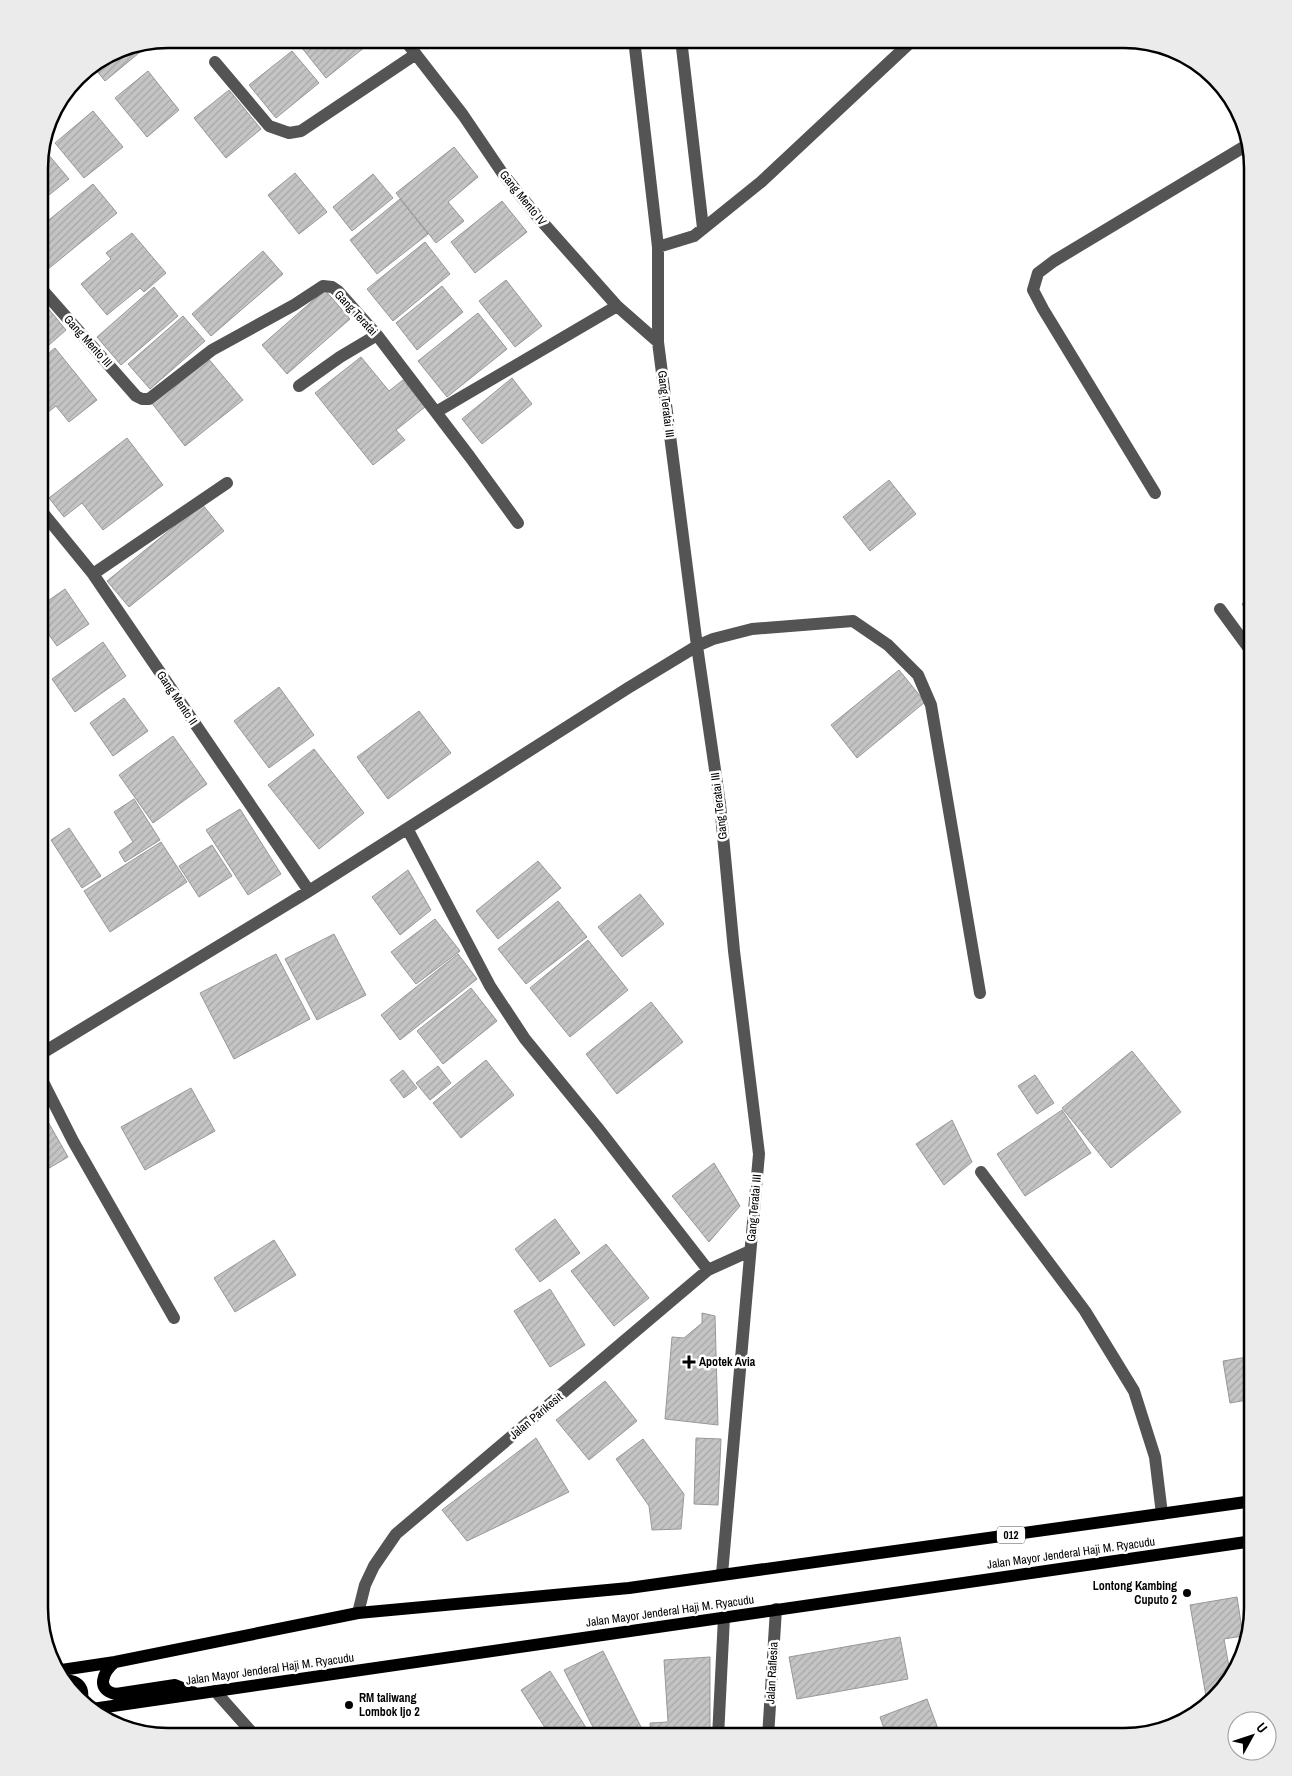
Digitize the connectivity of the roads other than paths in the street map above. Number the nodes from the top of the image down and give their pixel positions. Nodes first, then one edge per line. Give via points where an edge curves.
1 (411, 48) edge
2 (635, 48) edge
3 (682, 48) edge
4 (904, 48) edge
5 (416, 54) junction
6 (215, 62) dead end
7 (1242, 149) edge
8 (698, 232) junction
9 (663, 245) junction
10 (48, 296) edge
11 (617, 306) junction
12 (377, 335) junction
13 (658, 342) junction
14 (299, 386) dead end
15 (136, 396) joint
16 (436, 412) junction
17 (227, 483) dead end
18 (1155, 493) dead end
19 (48, 519) edge
20 (518, 523) dead end
21 (93, 574) junction
22 (1220, 609) dead end
23 (1244, 642) edge
24 (697, 646) junction
25 (408, 830) junction
26 (309, 891) junction
27 (980, 993) dead end
28 (48, 1049) edge
29 (48, 1091) edge
30 (981, 1172) dead end
31 (750, 1251) junction
32 (708, 1270) junction
33 (174, 1318) dead end
34 (1244, 1502) edge
35 (1162, 1514) junction
36 (1244, 1542) edge
37 (727, 1574) junction
38 (770, 1610) junction
39 (358, 1613) junction
40 (730, 1616) junction
41 (114, 1662) junction
42 (64, 1670) edge
43 (71, 1680) edge
44 (215, 1691) junction
45 (82, 1692) edge
46 (197, 1693) junction
47 (100, 1708) edge
48 (248, 1728) edge
49 (719, 1728) edge
50 (768, 1728) edge

1 - 5 street, Gang Mento IV
2 - 9 street, Gang Teratai III
3 - 8 street
4 - 8 street via 761,182
5 - 6 street via 301,131 289,134 269,126
5 - 11 street, Gang Mento IV via 503,174
7 - 18 street via 1054,261 1038,273 1033,290
8 - 9 street
9 - 13 street, Gang Teratai III
10 - 15 street, Gang Mento III
11 - 13 street, Gang Mento IV
11 - 16 street
12 - 14 street
12 - 15 street, Gang Teratai via 338,291 323,286 212,350 149,400
12 - 16 street, Gang Teratai
13 - 24 street, Gang Teratai III
16 - 20 street, Gang Teratai
17 - 21 street
19 - 21 street, Gang Mento II
21 - 26 street, Gang Mento II
22 - 23 street
24 - 25 street
24 - 27 street via 752,629 853,621 888,645 918,675 931,705
24 - 31 street, Gang Teratai III via 720,804 759,1154
25 - 26 street
25 - 32 street via 490,986 525,1039
26 - 28 street
29 - 33 street
30 - 35 street via 1085,1311 1134,1391 1155,1457
31 - 32 street, Jalan Parikesit
31 - 37 street, Gang Teratai III
32 - 39 street, Jalan Parikesit via 396,1534 374,1566
34 - 35 main road, Jalan Mayor Jenderal Haji M. Ryacudu / 012
35 - 37 main road, Jalan Mayor Jenderal Haji M. Ryacudu / 012
36 - 38 main road, Jalan Mayor Jenderal Haji M. Ryacudu
37 - 39 main road via 629,1588
38 - 40 main road, Jalan Mayor Jenderal Haji M. Ryacudu
38 - 50 street, Jalan Raflesia
39 - 41 main road
40 - 44 main road, Jalan Mayor Jenderal Haji M. Ryacudu
40 - 49 street
41 - 42 main road
41 - 46 main road via 103,1680 111,1693 175,1685
43 - 45 main road via 78,1683
44 - 46 main road, Jalan Mayor Jenderal Haji M. Ryacudu
44 - 48 street
46 - 47 main road, Jalan Mayor Jenderal Haji M. Ryacudu

